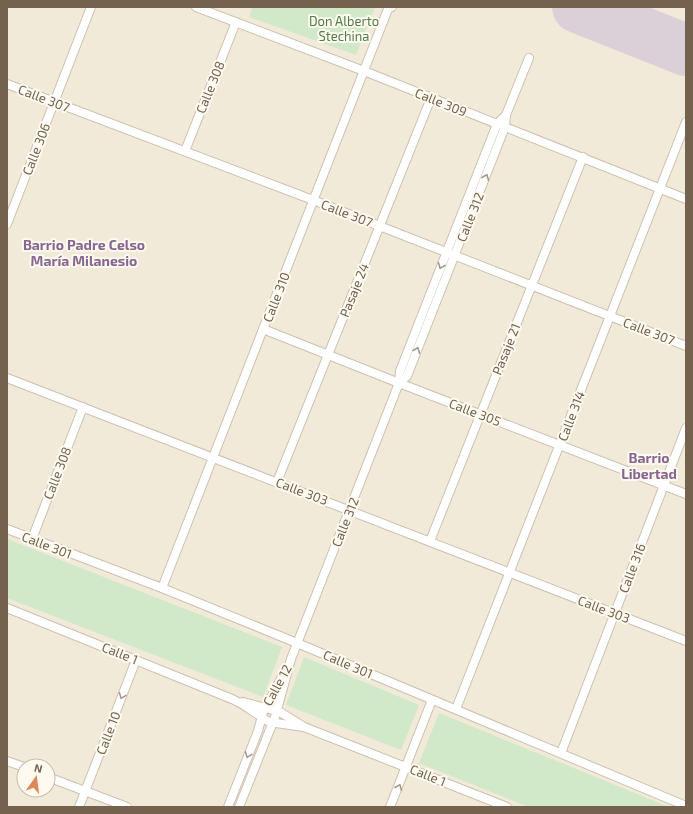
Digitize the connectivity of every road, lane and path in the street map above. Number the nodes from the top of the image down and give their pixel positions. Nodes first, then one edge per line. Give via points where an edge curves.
1 (91, 7) edge
2 (196, 7) edge
3 (392, 7) edge
4 (236, 22) junction
5 (529, 58) dead end
6 (364, 71) junction
7 (7, 84) edge
8 (431, 98) junction
9 (54, 102) junction
10 (686, 122) edge
11 (501, 125) junction
12 (185, 151) junction
13 (583, 157) junction
14 (660, 189) junction
15 (686, 199) edge
16 (314, 200) junction
17 (7, 224) edge
18 (380, 226) junction
19 (451, 253) junction
20 (532, 285) junction
21 (610, 316) junction
22 (263, 329) junction
23 (686, 346) edge
24 (328, 355) junction
25 (7, 378) edge
26 (399, 383) junction
27 (83, 407) junction
28 (481, 414) junction
29 (686, 428) edge
30 (559, 445) junction
31 (212, 458) junction
32 (277, 482) junction
33 (664, 486) junction
34 (686, 494) edge
35 (350, 510) junction
36 (7, 529) edge
37 (32, 539) junction
38 (430, 541) junction
39 (509, 573) junction
40 (162, 588) junction
41 (7, 609) edge
42 (614, 613) junction
43 (686, 641) edge
44 (297, 643) junction
45 (136, 660) junction
46 (291, 660) junction
47 (232, 699) junction
48 (432, 700) junction
49 (265, 707) junction
50 (456, 709) junction
51 (277, 711) junction
52 (261, 718) junction
53 (273, 723) junction
54 (304, 727) junction
55 (561, 753) junction
56 (407, 766) junction
57 (56, 779) edge
58 (86, 791) junction
59 (686, 806) edge
60 (79, 807) edge
61 (127, 807) edge
62 (228, 807) edge
63 (239, 807) edge
64 (390, 807) edge
65 (507, 807) edge

1 - 9 street, Calle 306
2 - 4 street, Calle 309
3 - 6 street, Calle 310 via 388,9
4 - 6 street, Calle 309
4 - 12 street, Calle 308
5 - 11 street, Calle 312
6 - 8 street, Calle 309
6 - 16 street, Calle 310
7 - 9 street, Calle 307
8 - 11 street, Calle 309
8 - 18 street, Pasaje 24
9 - 12 street, Calle 307
9 - 17 street, Calle 306
10 - 14 street, Calle 314
11 - 13 street, Calle 309
11 - 19 street, Calle 312
12 - 16 street, Calle 307
13 - 14 street, Calle 309
13 - 20 street, Pasaje 21
14 - 15 street, Calle 309
14 - 21 street, Calle 314
16 - 18 street, Calle 307
16 - 22 street, Calle 310
18 - 19 street, Calle 307
18 - 24 street, Pasaje 24
19 - 20 street, Calle 307
19 - 26 street, Calle 312 via 400,371
20 - 21 street, Calle 307
20 - 28 street, Pasaje 21
21 - 23 street, Calle 307
21 - 30 street, Calle 314
22 - 24 street, Calle 305
22 - 31 street, Calle 310
24 - 26 street, Calle 305
24 - 32 street, Pasaje 24
25 - 27 street, Calle 303
26 - 28 street, Calle 305
26 - 35 street, Calle 312
27 - 31 street, Calle 303
27 - 37 street, Calle 308
28 - 30 street, Calle 305
28 - 38 street, Pasaje 21
29 - 33 street, Calle 316
30 - 33 street, Calle 305
30 - 39 street, Calle 314
31 - 32 street, Calle 303
31 - 40 street, Calle 310
32 - 35 street, Calle 303
33 - 34 street, Calle 305
33 - 42 street, Calle 316
35 - 38 street, Calle 303
35 - 44 street, Calle 312
36 - 37 street, Calle 301
37 - 40 street, Calle 301
38 - 39 street, Calle 303
39 - 42 street, Calle 303
39 - 50 street, Calle 314
40 - 44 street, Calle 301
41 - 45 street, Calle 1
42 - 43 street, Calle 303
42 - 55 street, Calle 316
44 - 46 street, Calle 312
44 - 48 street, Calle 301
45 - 47 street, Calle 1
45 -> 58 street, Calle 10
46 - 49 street, Calle 12
46 - 51 street, Calle 12
47 - 49 street, Calle 1
47 - 52 street, Calle 1
48 - 50 street, Calle 301
48 - 56 street
49 - 51 street, Calle 1
49 - 52 street, Calle 12
50 - 55 street, Calle 301
51 - 53 street, Calle 12
51 - 54 street, Calle 1
52 - 53 street, Calle 1
52 -> 62 street, Calle 12
53 - 54 street, Calle 1
53 - 63 street, Calle 12
54 - 56 street, Calle 1
55 - 59 street, Calle 301
64 -> 56 street
56 - 65 street, Calle 1
57 - 58 street
58 - 60 street, Calle 10
58 - 61 street

